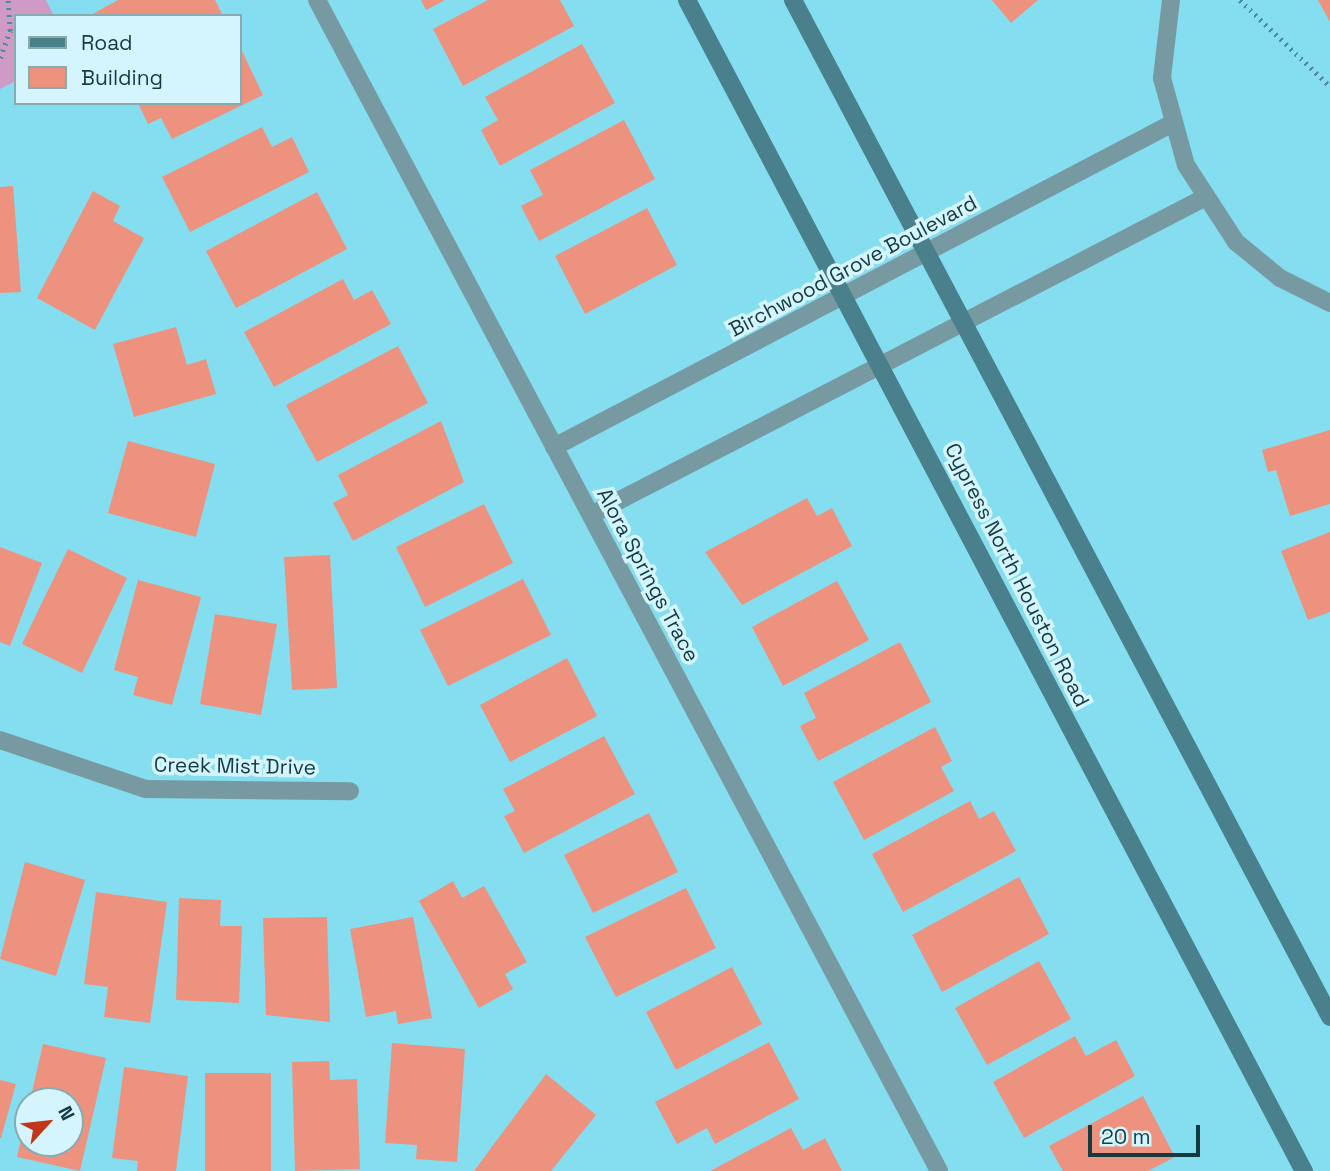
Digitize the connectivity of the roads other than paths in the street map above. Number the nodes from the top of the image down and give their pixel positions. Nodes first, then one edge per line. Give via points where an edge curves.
1 (317, 0) edge
2 (687, 0) edge
3 (793, 0) edge
4 (1171, 0) edge
5 (1171, 124) junction
6 (1204, 198) junction
7 (928, 252) junction
8 (845, 295) junction
9 (1330, 303) edge
10 (963, 321) junction
11 (883, 362) junction
12 (554, 447) junction
13 (591, 515) junction
14 (0, 740) edge
15 (351, 791) dead end
16 (1330, 1017) edge
17 (939, 1171) edge
18 (1304, 1171) edge

1 - 12 street, Alora Springs Trace
2 - 8 main road, Cypress North Houston Road
3 - 7 main road
4 - 5 street via 1162,78
5 - 6 street
5 - 7 street, Birchwood Grove Boulevard
6 - 9 street via 1236,242 1280,278
6 - 10 street
7 - 8 street, Birchwood Grove Boulevard
7 - 10 main road
8 - 11 main road, Cypress North Houston Road
8 - 12 street, Birchwood Grove Boulevard
10 - 11 street
10 - 16 main road
11 - 13 street
11 - 18 main road, Cypress North Houston Road via 1188,960
12 - 13 street, Alora Springs Trace
13 - 17 street, Alora Springs Trace
14 - 15 street, Creek Mist Drive via 146,789

